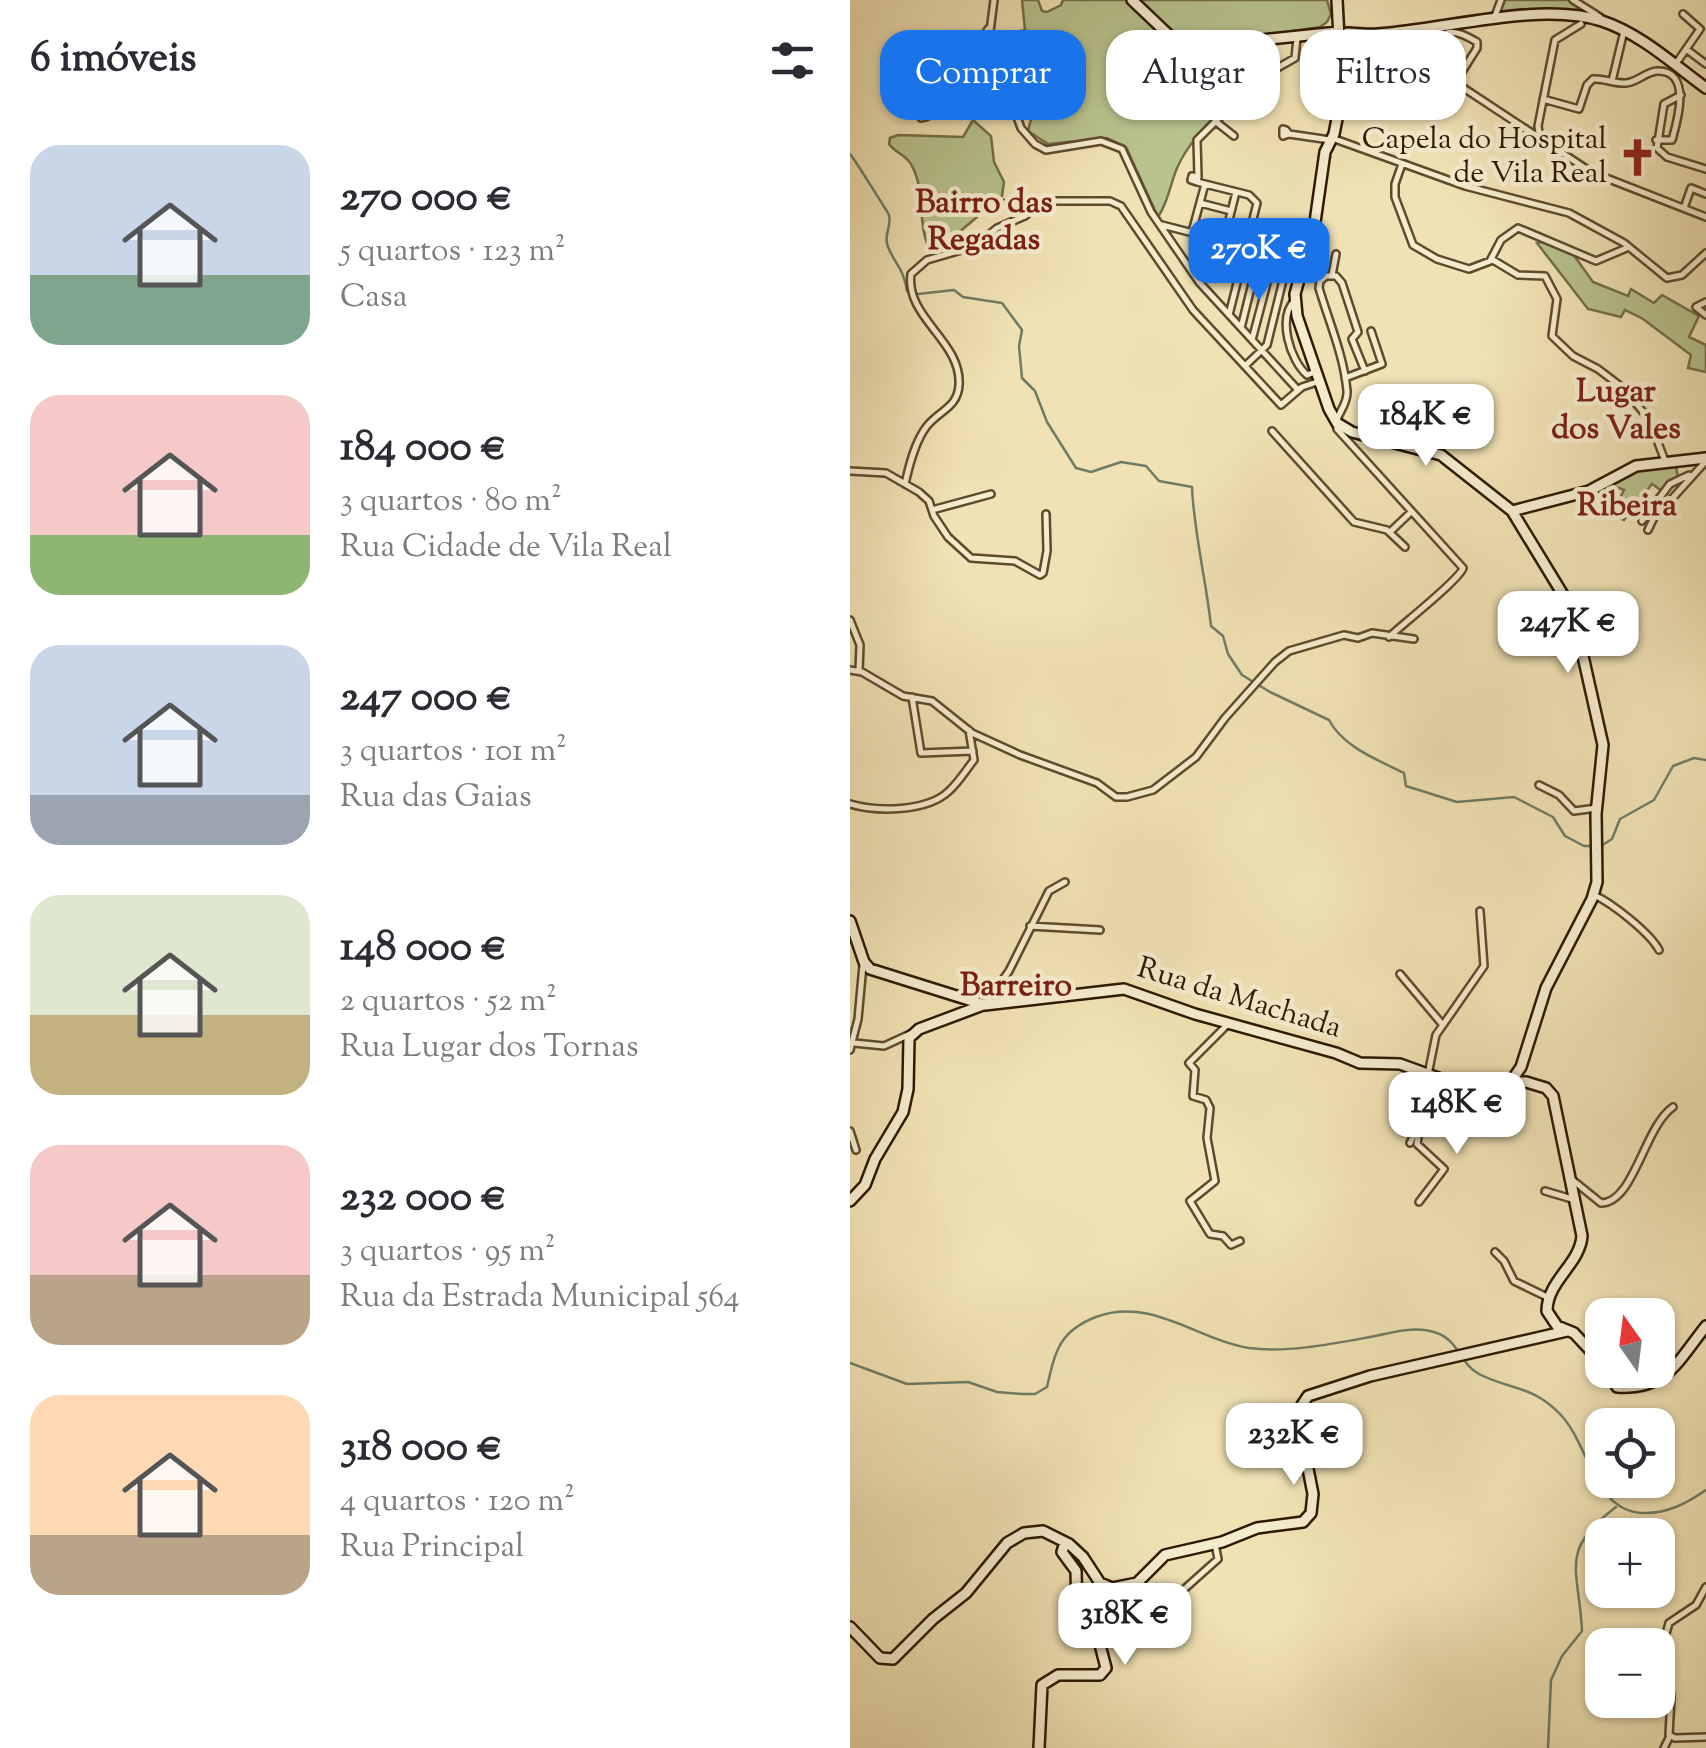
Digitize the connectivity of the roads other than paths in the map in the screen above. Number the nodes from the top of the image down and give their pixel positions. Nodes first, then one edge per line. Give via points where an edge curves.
1 (994, 0) edge
2 (1132, 0) edge
3 (1501, 0) edge
4 (1573, 0) edge
5 (1338, 3) edge
6 (1683, 14) dead end
7 (1585, 15) junction
8 (1493, 20) junction
9 (993, 22) junction
10 (988, 30) edge
11 (1343, 30) edge
12 (1414, 30) edge
13 (1624, 30) junction
14 (1297, 35) junction
15 (1300, 35) edge
16 (1466, 35) edge
17 (1686, 49) junction
18 (1706, 64) edge
19 (1675, 65) junction
20 (1466, 67) edge
21 (1612, 81) junction
22 (1706, 88) edge
23 (1466, 90) edge
24 (1681, 95) junction
25 (1544, 100) junction
26 (1335, 120) edge
27 (1215, 121) junction
28 (1289, 134) dead end
29 (1234, 136) dead end
30 (1331, 139) junction
31 (1540, 139) junction
32 (1656, 140) junction
33 (1402, 164) junction
34 (1706, 169) edge
35 (1205, 184) junction
36 (1236, 192) junction
37 (1706, 194) edge
38 (1043, 201) junction
39 (1200, 203) junction
40 (998, 204) dead end
41 (1683, 208) junction
42 (1231, 211) junction
43 (1706, 218) edge
44 (1159, 224) junction
45 (1192, 232) junction
46 (1250, 234) junction
47 (1264, 235) junction
48 (1224, 240) junction
49 (1307, 246) junction
50 (1629, 247) junction
51 (1706, 253) edge
52 (1336, 254) dead end
53 (1490, 261) junction
54 (1257, 264) junction
55 (1270, 268) junction
56 (1286, 272) junction
57 (1298, 275) junction
58 (1332, 275) junction
59 (1706, 302) edge
60 (1706, 314) edge
61 (1229, 315) junction
62 (1241, 328) junction
63 (1371, 332) dead end
64 (1252, 340) junction
65 (1262, 351) junction
66 (1245, 366) junction
67 (1365, 371) junction
68 (1318, 376) junction
69 (1345, 378) junction
70 (1298, 390) junction
71 (1339, 422) junction
72 (1272, 431) dead end
73 (1706, 460) edge
74 (1664, 461) junction
75 (850, 471) edge
76 (1692, 474) junction
77 (904, 484) junction
78 (991, 494) dead end
79 (932, 510) junction
80 (1512, 510) junction
81 (1411, 512) junction
82 (1046, 514) dead end
83 (1642, 521) dead end
84 (1648, 530) dead end
85 (1390, 532) junction
86 (1404, 546) dead end
87 (850, 620) edge
88 (1389, 637) junction
89 (1414, 639) dead end
90 (850, 670) edge
91 (859, 671) junction
92 (912, 697) junction
93 (968, 730) junction
94 (974, 751) junction
95 (1538, 785) dead end
96 (850, 804) edge
97 (1596, 808) junction
98 (1065, 882) dead end
99 (1594, 895) junction
100 (1480, 912) dead end
101 (850, 921) edge
102 (1030, 926) junction
103 (1100, 930) dead end
104 (1660, 950) dead end
105 (864, 962) junction
106 (1400, 974) dead end
107 (985, 1004) junction
108 (858, 1019) junction
109 (850, 1022) edge
110 (1228, 1024) junction
111 (1442, 1024) junction
112 (912, 1033) junction
113 (851, 1046) edge
114 (1521, 1067) junction
115 (1426, 1074) junction
116 (1512, 1080) junction
117 (1526, 1082) junction
118 (1421, 1106) junction
119 (1672, 1106) dead end
120 (850, 1131) edge
121 (1410, 1143) dead end
122 (856, 1150) dead end
123 (1570, 1178) junction
124 (1545, 1191) dead end
125 (852, 1198) edge
126 (1575, 1200) junction
127 (1418, 1202) dead end
128 (1240, 1241) dead end
129 (1495, 1252) dead end
130 (1549, 1298) junction
131 (1552, 1320) junction
132 (1706, 1326) edge
133 (1566, 1331) junction
134 (1547, 1336) junction
135 (1585, 1345) edge
136 (1675, 1365) edge
137 (1065, 1542) junction
138 (1215, 1544) junction
139 (1706, 1588) edge
140 (1696, 1605) junction
141 (1178, 1607) dead end
142 (1706, 1608) edge
143 (850, 1627) edge
144 (1670, 1736) junction
145 (1706, 1737) edge
146 (1039, 1748) edge
147 (1664, 1748) edge

1 - 9 street
2 - 14 street via 1169,36 1192,46
3 - 8 street
4 - 7 street
5 - 11 street
6 - 17 street via 1700,28
7 - 8 street
7 - 13 street
7 - 25 street via 1555,40
8 - 12 street
9 - 10 street
9 - 44 street via 994,65 1028,138 1046,150 1091,142 1116,146 1128,156
13 - 19 street
13 - 21 street
14 - 15 street
14 - 27 street via 1295,58 1258,78
16 - 20 street via 1478,48
17 - 18 street
17 - 19 street
19 - 22 street
21 - 24 street via 1659,71
21 - 25 street via 1590,82 1579,109
23 - 31 street
24 - 32 street via 1664,104
24 - 32 street via 1672,140
25 - 31 street
26 - 30 street
27 - 29 street
27 - 35 street via 1196,142 1198,179
28 - 30 street
30 - 33 street
30 - 49 street
31 - 41 street via 1593,174
32 - 34 street via 1665,156
33 - 50 street via 1557,208
33 - 53 street via 1395,197 1413,244 1469,269
35 - 36 street
35 - 39 street
36 - 42 street
36 - 46 street via 1257,203
37 - 41 street via 1691,188
38 - 40 street
38 - 66 street via 1110,201 1124,212 1193,310
38 - 77 street via 975,246 927,260 910,274 912,293 956,358 960,380 952,406 926,428
39 - 42 street
39 - 45 street
41 - 43 street
42 - 48 street
44 - 45 street
44 - 61 street
45 - 48 street
46 - 47 street
46 - 48 street
46 - 61 street
47 - 49 street
47 - 54 street
49 - 57 street
50 - 51 street via 1671,278
50 - 53 street via 1596,262 1518,228
52 - 58 street
53 - 74 street via 1518,275 1546,278 1557,302 1552,336 1623,388 1649,419
54 - 55 street
54 - 62 street
55 - 56 street
55 - 64 street
56 - 57 street
56 - 65 street
57 - 68 street via 1297,316
58 - 67 street via 1343,286 1358,332 1352,346
58 - 69 street via 1319,288
59 - 60 street via 1696,307
61 - 62 street
62 - 64 street
63 - 67 street via 1382,364
64 - 65 street
65 - 66 street
65 - 70 street
66 - 70 street via 1281,405
67 - 69 street
68 - 70 street
68 - 71 street
69 - 71 street via 1347,401
71 - 80 street via 1438,453
71 - 81 street
72 - 85 street via 1354,522
73 - 74 street
73 - 76 street
74 - 80 street via 1631,467 1582,493
75 - 77 street via 886,473
76 - 83 street via 1672,482
76 - 84 street via 1660,505
77 - 79 street via 924,495
78 - 79 street
79 - 82 street via 948,538 970,557 1011,560 1040,575
80 - 97 street via 1576,625 1602,737
81 - 85 street
81 - 88 street via 1463,572
85 - 86 street
87 - 91 street via 860,646
88 - 89 street
88 - 93 street via 1344,634 1282,656 1196,757 1134,797 1113,796 1097,783
90 - 91 street
91 - 92 street
92 - 93 street via 932,701
92 - 94 street via 921,753
93 - 94 street
94 - 96 street via 974,760 936,800 885,810
95 - 97 street via 1574,811
97 - 99 street
98 - 102 street via 1052,887
99 - 104 street
99 - 114 street via 1546,988
100 - 111 street via 1484,966
101 - 105 street
102 - 103 street
102 - 107 street
105 - 107 street via 879,974
105 - 108 street
106 - 111 street
107 - 110 street, Rua da Machada via 1108,989 1154,997
107 - 112 street
108 - 109 street
108 - 113 street
110 - 115 street, Rua da Machada via 1360,1064 1396,1064
110 - 128 street via 1189,1062 1195,1070 1193,1096 1210,1106 1207,1137 1216,1180 1190,1202 1210,1234 1230,1244
111 - 115 street
112 - 113 street via 884,1046
112 - 125 street via 906,1042 904,1108
114 - 116 street
114 - 117 street
115 - 116 street, Rua da Machada via 1448,1081
115 - 118 street
116 - 117 street, Rua da Machada
117 - 123 street via 1553,1096
118 - 121 street
118 - 127 street via 1417,1144 1444,1168
119 - 123 street via 1656,1122 1616,1200 1599,1202
120 - 122 street
123 - 126 street
124 - 126 street
126 - 130 street via 1581,1244
129 - 130 street via 1514,1281
130 - 131 street
131 - 133 street
131 - 134 street
132 - 136 street
133 - 134 street
133 - 135 street
134 - 138 street via 1308,1396 1299,1420 1313,1485 1309,1516
137 - 138 street via 1110,1588 1137,1582 1163,1556
137 - 143 street via 1041,1531 1012,1539 891,1660 878,1656
137 - 146 street via 1062,1552 1076,1571 1077,1610 1096,1629 1105,1670 1096,1676 1056,1675 1042,1684
138 - 141 street via 1218,1560 1180,1593
139 - 140 street
140 - 142 street
140 - 144 street via 1665,1630
144 - 145 street
144 - 147 street

